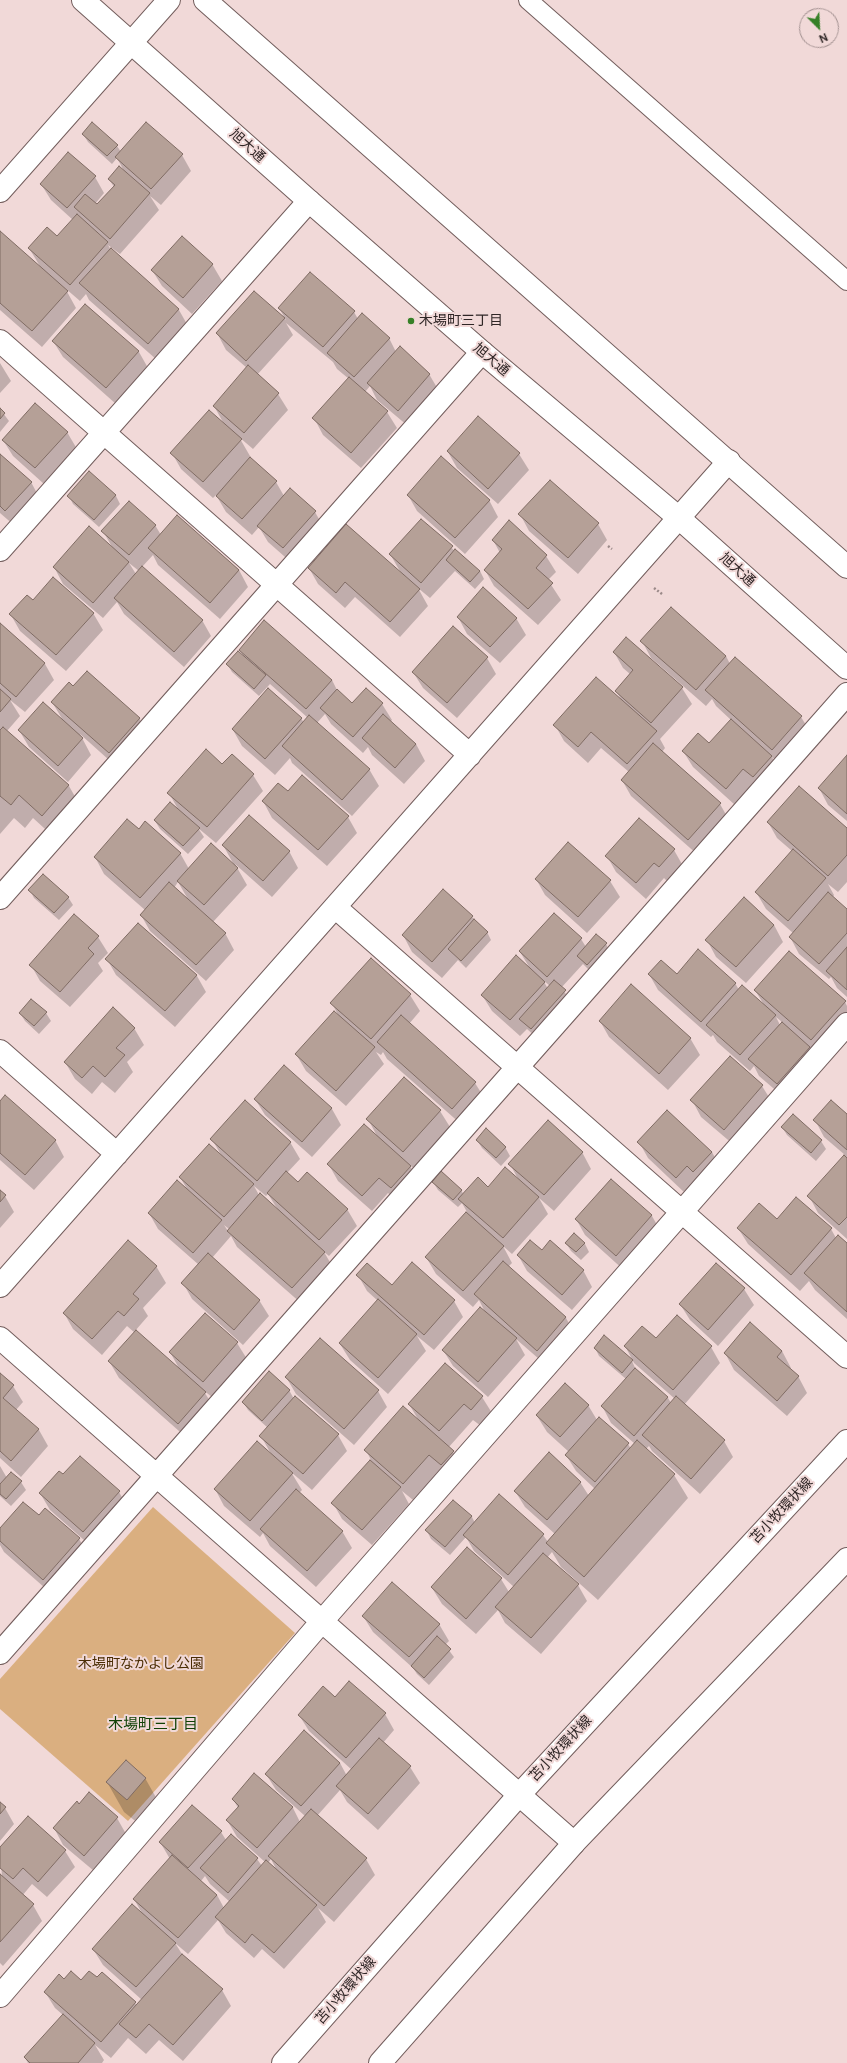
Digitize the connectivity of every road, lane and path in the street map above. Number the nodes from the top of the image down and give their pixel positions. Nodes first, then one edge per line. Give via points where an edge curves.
1 (83, 0) edge
2 (169, 0) edge
3 (205, 0) edge
4 (528, 0) edge
5 (131, 44) junction
6 (0, 192) edge
7 (309, 201) junction
8 (847, 282) edge
9 (0, 342) edge
10 (482, 352) junction
11 (104, 433) junction
12 (729, 461) junction
13 (679, 518) junction
14 (0, 550) edge
15 (847, 567) edge
16 (277, 585) junction
17 (847, 668) edge
18 (847, 694) edge
19 (470, 755) junction
20 (0, 898) edge
21 (335, 907) junction
22 (847, 1024) edge
23 (0, 1051) edge
24 (517, 1068) junction
25 (117, 1154) junction
26 (682, 1211) junction
27 (0, 1286) edge
28 (0, 1338) edge
29 (847, 1357) edge
30 (847, 1441) edge
31 (156, 1476) junction
32 (847, 1559) edge
33 (323, 1620) junction
34 (0, 1653) edge
35 (519, 1794) junction
36 (574, 1843) junction
37 (0, 1996) edge
38 (283, 2063) edge
39 (380, 2063) edge

1 - 5 street, 旭大通
2 - 5 street
3 - 12 street
4 - 8 lane
5 - 6 street
5 - 7 street, 旭大通
7 - 10 street, 旭大通
7 - 11 street
9 - 11 street
10 - 13 street, 旭大通
10 - 16 street
11 - 14 street
11 - 16 street
12 - 13 street
12 - 15 street
13 - 17 street, 旭大通
13 - 19 street
16 - 19 street
16 - 20 street
18 - 24 street
19 - 21 street
21 - 24 street
21 - 25 street
22 - 26 street
23 - 25 street
24 - 26 street
24 - 31 street
25 - 27 street
26 - 29 street
26 - 33 street
28 - 31 street
30 - 35 street, 苫小牧環状線
31 - 33 street
31 - 34 street
32 - 36 street
33 - 35 street
33 - 37 street
35 - 36 street
35 - 38 street, 苫小牧環状線
36 - 39 street

